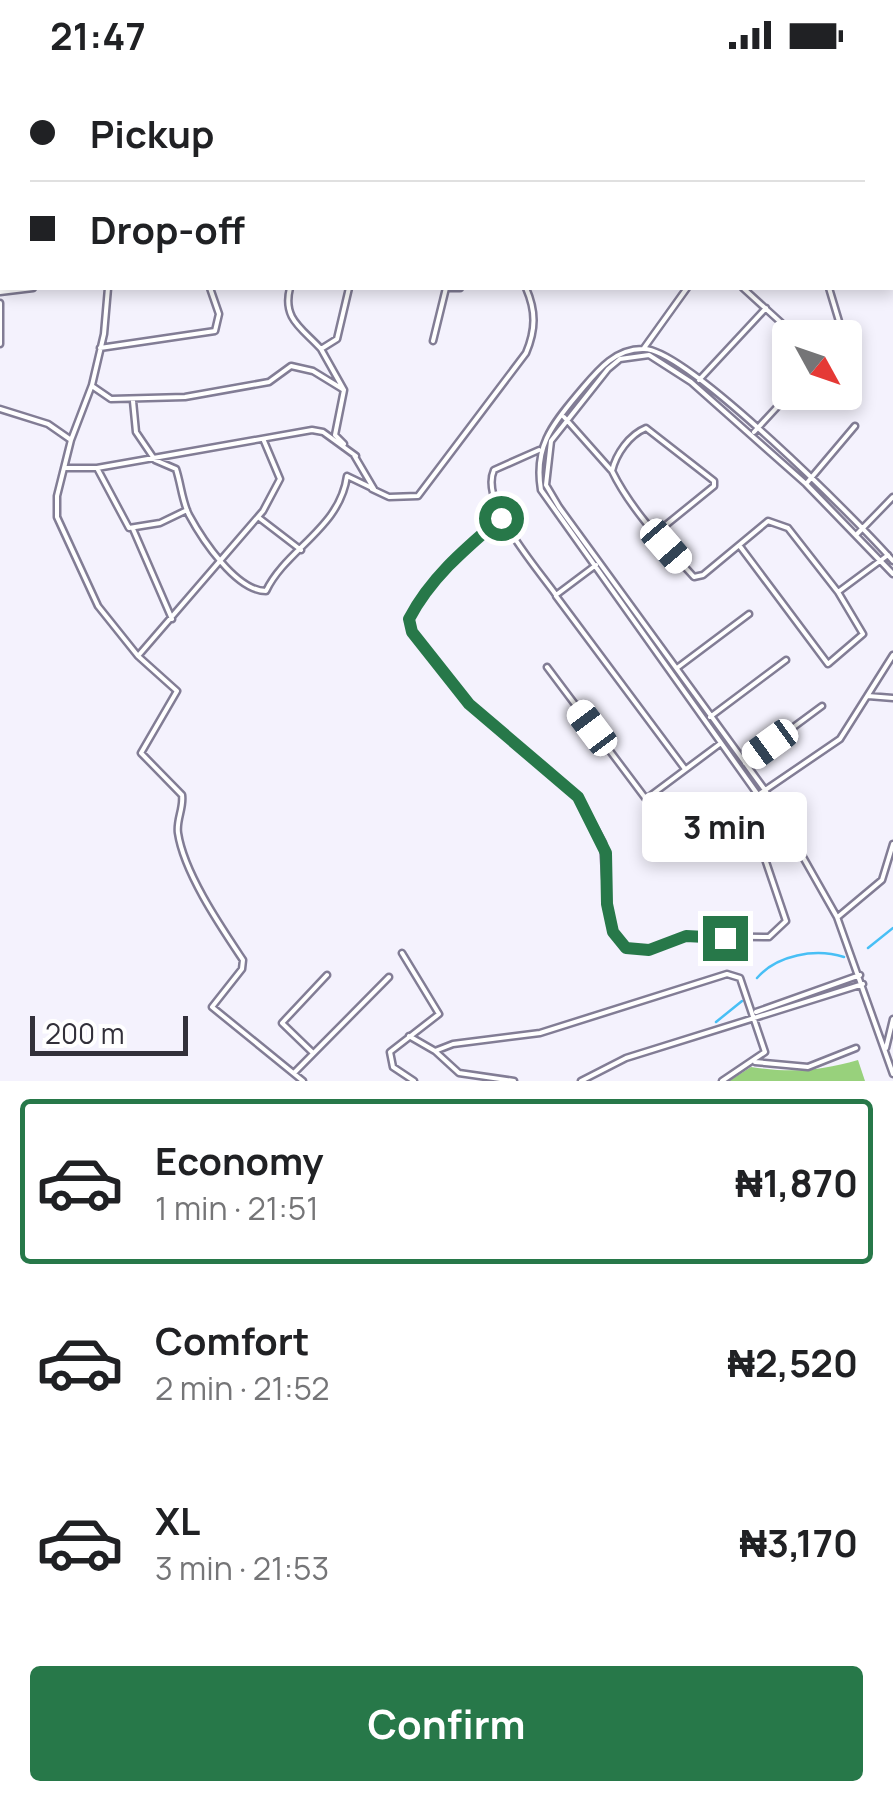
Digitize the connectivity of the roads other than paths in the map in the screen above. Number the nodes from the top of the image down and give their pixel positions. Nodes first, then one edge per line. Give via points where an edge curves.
1 (108, 290) edge
2 (211, 290) edge
3 (290, 290) edge
4 (349, 290) edge
5 (447, 290) edge
6 (527, 290) edge
7 (685, 290) edge
8 (745, 290) edge
9 (830, 290) edge
10 (0, 303) edge
11 (766, 308) junction
12 (779, 320) edge
13 (839, 320) edge
14 (433, 341) dead end
15 (0, 344) edge
16 (100, 348) junction
17 (321, 349) junction
18 (643, 352) junction
19 (699, 380) junction
20 (92, 385) junction
21 (344, 390) junction
22 (134, 400) junction
23 (0, 409) edge
24 (774, 410) edge
25 (563, 416) junction
26 (855, 426) dead end
27 (756, 430) junction
28 (751, 435) junction
29 (71, 440) junction
30 (264, 441) junction
31 (540, 450) junction
32 (356, 456) junction
33 (155, 460) junction
34 (65, 468) junction
35 (97, 468) junction
36 (612, 471) junction
37 (347, 476) junction
38 (812, 478) junction
39 (806, 484) junction
40 (893, 497) edge
41 (187, 510) junction
42 (258, 517) junction
43 (501, 518) junction
44 (864, 527) junction
45 (133, 529) junction
46 (656, 533) junction
47 (858, 534) junction
48 (739, 544) junction
49 (301, 550) junction
50 (888, 555) junction
51 (221, 558) junction
52 (881, 560) junction
53 (893, 561) edge
54 (596, 564) junction
55 (893, 574) edge
56 (838, 592) junction
57 (556, 595) junction
58 (749, 614) dead end
59 (172, 619) junction
60 (893, 655) edge
61 (138, 656) junction
62 (786, 660) dead end
63 (547, 667) dead end
64 (675, 670) junction
65 (868, 696) junction
66 (893, 698) edge
67 (822, 706) dead end
68 (709, 717) junction
69 (721, 743) junction
70 (745, 763) junction
71 (685, 769) junction
72 (765, 790) junction
73 (758, 795) junction
74 (646, 799) junction
75 (770, 804) junction
76 (659, 816) junction
77 (711, 822) dead end
78 (783, 824) junction
79 (893, 844) edge
80 (658, 848) dead end
81 (836, 917) junction
82 (402, 954) dead end
83 (328, 975) dead end
84 (860, 975) junction
85 (389, 977) dead end
86 (863, 984) junction
87 (756, 1014) junction
88 (893, 1019) edge
89 (408, 1036) junction
90 (856, 1048) dead end
91 (435, 1051) junction
92 (885, 1051) junction
93 (313, 1053) junction
94 (752, 1061) junction
95 (294, 1073) junction
96 (893, 1074) edge
97 (304, 1081) edge
98 (414, 1081) edge
99 (514, 1081) edge
100 (581, 1081) edge
101 (722, 1081) edge

1 - 16 street
2 - 16 street via 219,314 215,332
3 - 17 street via 290,318
4 - 17 street via 337,339
5 - 14 street
6 - 37 street via 535,314 526,352 418,496 389,497
7 - 18 street
8 - 11 street
9 - 13 street
10 - 15 street
11 - 12 street
11 - 19 street
16 - 20 street
17 - 21 street
18 - 19 street via 666,356
18 - 25 street via 608,368
18 - 28 street via 691,382
19 - 27 street
20 - 22 street via 111,399
20 - 29 street
21 - 22 street via 291,366 269,382
21 - 32 street via 335,434
22 - 33 street via 136,432
23 - 29 street via 48,424
24 - 27 street
25 - 31 street
25 - 36 street
25 - 64 street via 551,441 546,486
26 - 38 street
27 - 28 street
27 - 38 street
28 - 39 street
29 - 34 street
30 - 32 street via 323,432
30 - 33 street
30 - 42 street via 280,479
31 - 43 street via 494,470
31 - 54 street via 541,490
32 - 37 street via 374,489
33 - 35 street
33 - 41 street via 176,469
34 - 35 street
34 - 61 street via 57,496 60,530 98,606
35 - 45 street via 124,524
36 - 46 street
36 - 46 street via 634,434 646,428 714,481
37 - 49 street via 342,498
38 - 39 street
38 - 44 street
39 - 47 street
40 - 44 street
41 - 45 street
41 - 51 street
42 - 49 street
42 - 51 street
43 - 57 street
43 - 78 street via 452,560 418,602 409,619 412,632 469,704 578,797 606,853 607,904 613,932 626,948 649,950 686,936 779,932 786,921 765,858
44 - 47 street
44 - 50 street
45 - 59 street
46 - 48 street via 698,578
47 - 52 street
48 - 56 street via 768,521 779,523
48 - 56 street via 828,664 862,634
49 - 51 street via 263,592
50 - 52 street
50 - 53 street
51 - 59 street
52 - 55 street
52 - 56 street
54 - 57 street
54 - 64 street
57 - 71 street
58 - 64 street
59 - 61 street
60 - 65 street
61 - 95 street via 177,692 141,753 182,795 181,846 244,964 212,1006
62 - 68 street
63 - 74 street
64 - 68 street
65 - 66 street
65 - 72 street via 840,739
67 - 70 street
68 - 69 street
68 - 70 street
69 - 71 street
69 - 73 street
70 - 72 street
71 - 74 street
72 - 73 street
72 - 75 street
73 - 75 street
74 - 76 street
75 - 78 street
76 - 77 street via 686,800
76 - 80 street via 648,830
78 - 81 street
79 - 81 street via 882,880
81 - 84 street
82 - 89 street via 440,1014
83 - 93 street via 282,1022
84 - 86 street
84 - 87 street
85 - 93 street
86 - 87 street
86 - 92 street
87 - 91 street via 740,978 727,974 540,1033
87 - 94 street via 765,1052
87 - 100 street via 626,1058
88 - 92 street
89 - 91 street
89 - 98 street via 389,1060
90 - 94 street via 808,1067
91 - 99 street via 459,1073
92 - 96 street
93 - 95 street
94 - 101 street
95 - 97 street

